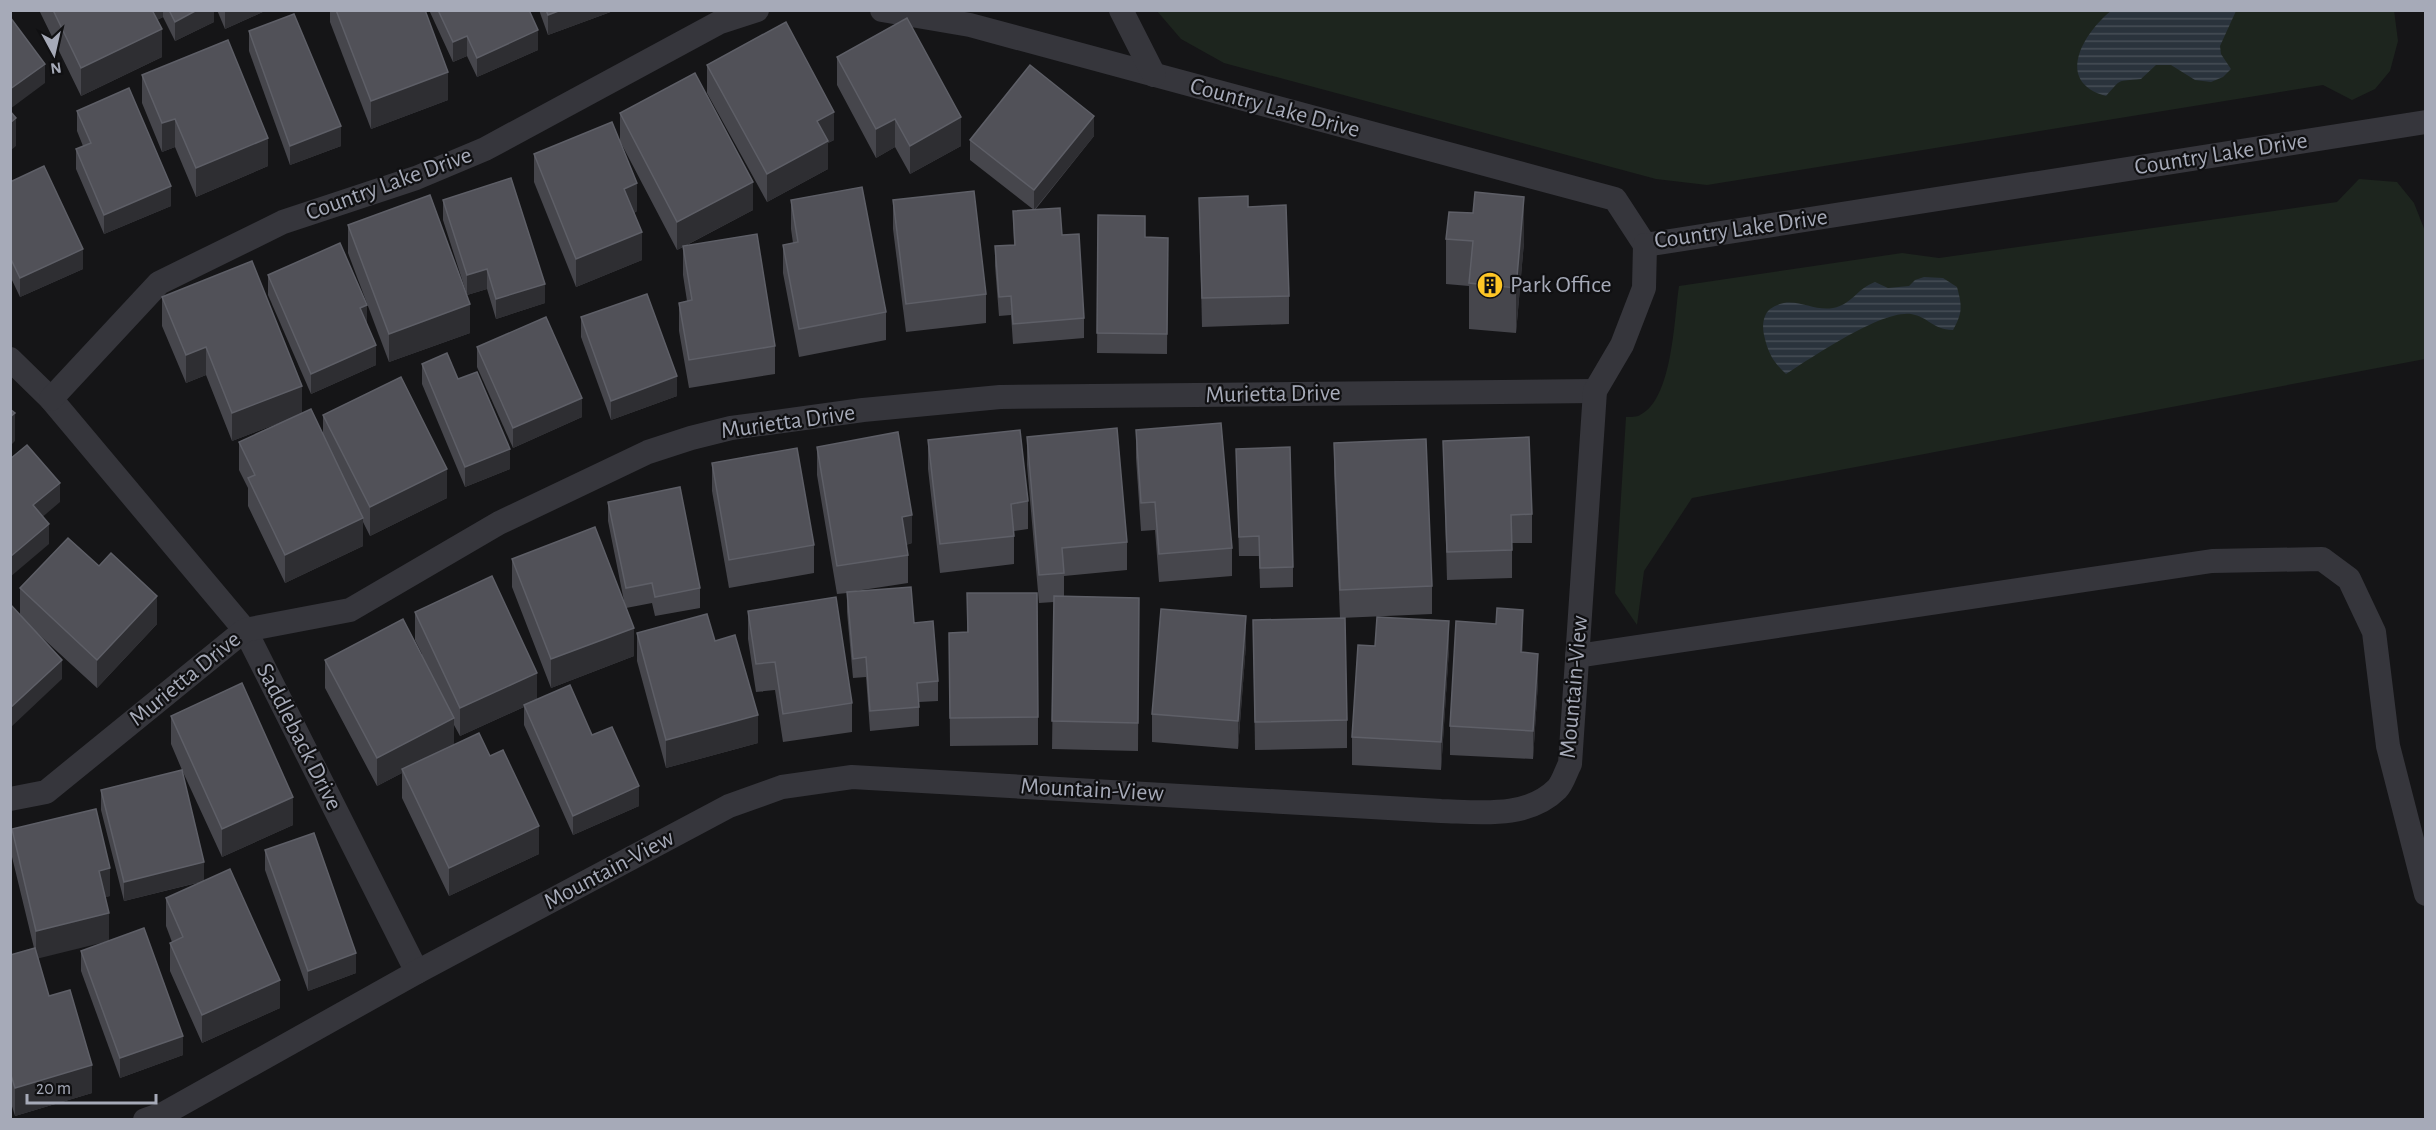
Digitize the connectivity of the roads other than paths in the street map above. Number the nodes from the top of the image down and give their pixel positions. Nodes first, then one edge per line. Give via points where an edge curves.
1 (758, 10) edge
2 (882, 10) edge
3 (1121, 10) edge
4 (1154, 75) junction
5 (2426, 122) edge
6 (1645, 245) junction
7 (10, 359) edge
8 (1595, 391) junction
9 (51, 399) junction
10 (245, 630) junction
11 (1577, 656) junction
12 (10, 799) edge
13 (2426, 894) edge
14 (417, 972) junction
15 (145, 1119) edge

1 - 9 lane, Country Lake Drive via 720,22 485,149 416,178 283,222 159,283
2 - 4 lane, Country Lake Drive via 970,25
3 - 4 lane
4 - 6 lane, Country Lake Drive via 1616,199
5 - 6 lane, Country Lake Drive
6 - 8 lane, Mountain-View via 1644,288 1622,345
7 - 9 lane, Saddleback Drive
8 - 10 lane, Murietta Drive via 1000,398 862,410 731,428 648,452 616,467 499,523 350,610
8 - 11 lane, Mountain-View
9 - 10 lane, Saddleback Drive
10 - 12 lane, Murietta Drive via 46,792
10 - 14 lane, Saddleback Drive
11 - 13 lane via 2212,561 2322,559 2349,579 2374,632 2388,746
11 - 14 lane, Mountain-View via 1570,764 1559,787 1538,802 1503,813 852,777 782,787 729,806
14 - 15 lane, Mountain-View via 175,1107

